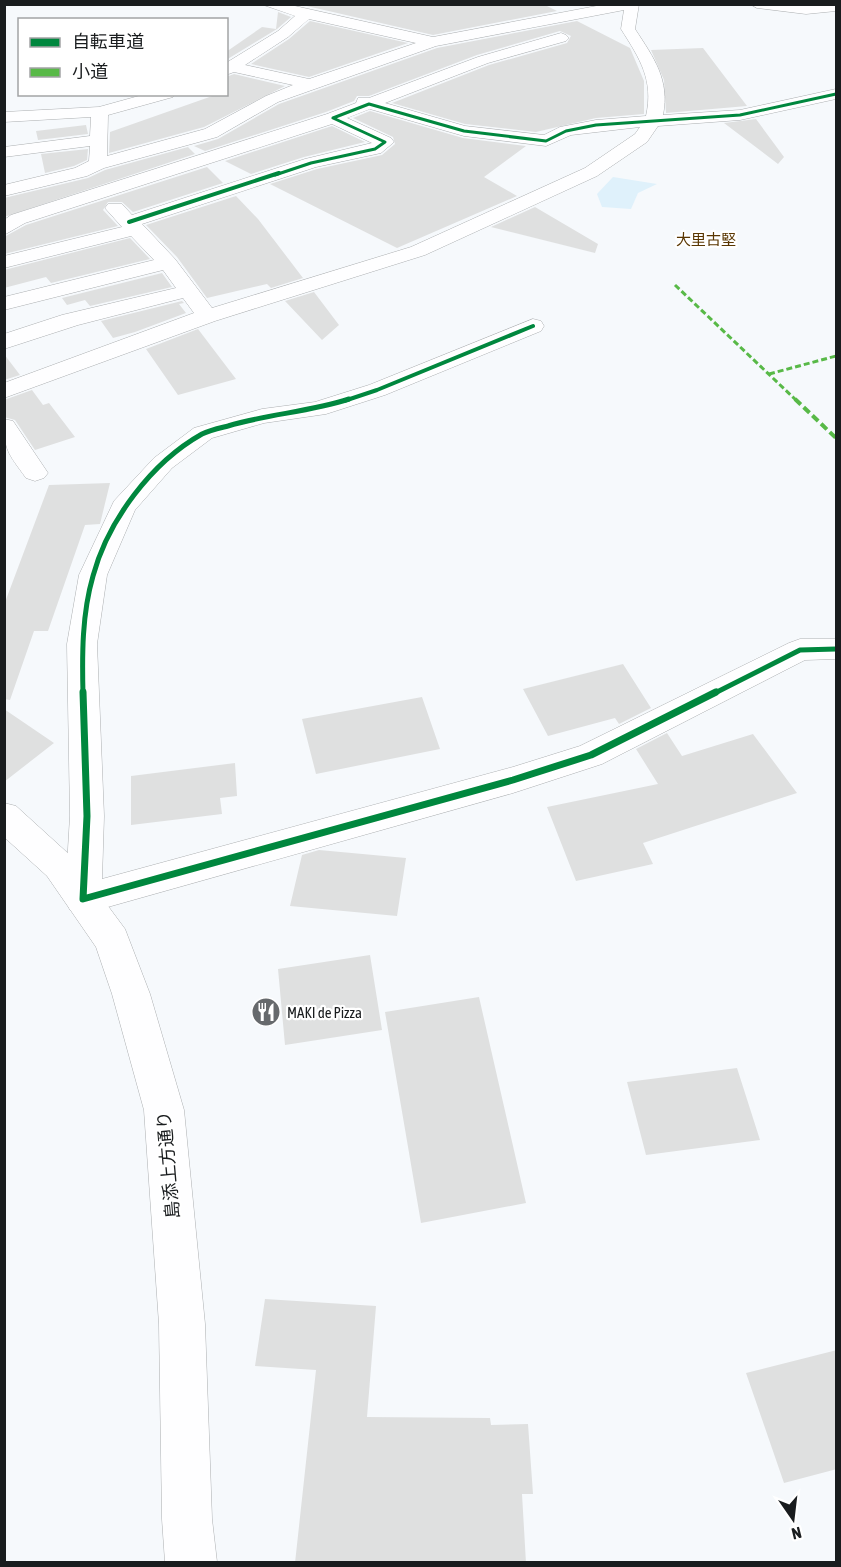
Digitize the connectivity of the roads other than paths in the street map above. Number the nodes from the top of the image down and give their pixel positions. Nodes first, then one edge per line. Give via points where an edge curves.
1 (268, 4) edge
2 (632, 4) edge
3 (757, 4) edge
4 (837, 7) edge
5 (306, 14) junction
6 (628, 29) junction
7 (608, 32) dead end
8 (577, 36) dead end
9 (433, 42) junction
10 (483, 60) junction
11 (231, 68) edge
12 (310, 84) junction
13 (837, 94) edge
14 (160, 96) edge
15 (369, 104) junction
16 (100, 112) junction
17 (4, 117) edge
18 (333, 118) junction
19 (654, 120) junction
20 (99, 141) junction
21 (4, 153) edge
22 (90, 168) junction
23 (4, 191) edge
24 (101, 193) junction
25 (132, 226) junction
26 (4, 228) edge
27 (4, 262) edge
28 (168, 263) junction
29 (188, 291) junction
30 (4, 304) edge
31 (207, 316) junction
32 (533, 326) dead end
33 (4, 342) edge
34 (4, 391) edge
35 (4, 426) edge
36 (35, 473) dead end
37 (837, 649) edge
38 (4, 816) edge
39 (83, 899) junction
40 (191, 1563) edge

1 - 5 street
2 - 6 street
2 - 9 street
3 - 4 street via 806,10
5 - 9 street
5 - 11 street
6 - 7 street
6 - 19 street via 649,61 659,96
8 - 10 street
9 - 10 street
9 - 12 street
10 - 15 street
11 - 12 street
12 - 15 street
12 - 22 street via 272,99 211,133
13 - 19 street via 740,115
14 - 16 street
15 - 18 street
15 - 19 street via 464,131 546,141 566,131
16 - 17 street
16 - 20 street
18 - 24 street
18 - 25 street via 385,142 375,148 311,163
19 - 31 street via 641,138 591,172 418,251
20 - 21 street
20 - 22 street
22 - 23 street
22 - 24 street
24 - 25 street
24 - 26 street via 18,219
25 - 27 street
25 - 28 street
28 - 29 street
28 - 30 street
29 - 31 street
29 - 33 street via 70,320
31 - 34 street
32 - 39 street via 328,406 262,416 203,433 163,463 123,507 93,575 82,644 87,816
35 - 36 street
37 - 39 street via 800,650 591,755
38 - 39 street, 島添上方通り via 59,866
39 - 40 street, 島添上方通り via 112,940 164,1110 182,1324

